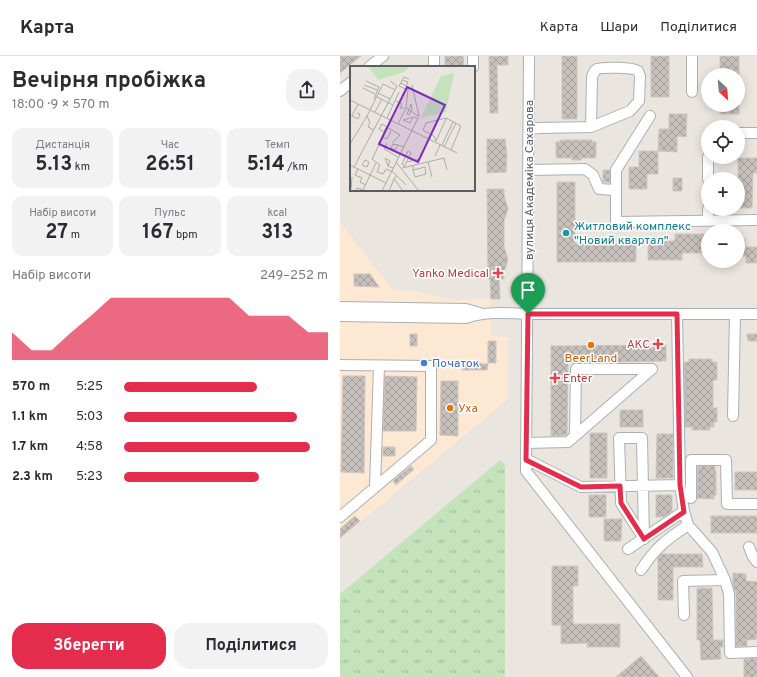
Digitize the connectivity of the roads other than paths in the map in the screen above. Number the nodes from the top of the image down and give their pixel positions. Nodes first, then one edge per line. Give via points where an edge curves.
1 (382, 56) edge
2 (530, 56) edge
3 (692, 56) edge
4 (370, 66) edge
5 (350, 83) edge
6 (340, 91) edge
7 (692, 92) dead end
8 (650, 116) dead end
9 (591, 127) junction
10 (529, 130) junction
11 (745, 133) edge
12 (757, 133) edge
13 (529, 170) junction
14 (616, 190) junction
15 (708, 216) edge
16 (708, 220) junction
17 (757, 220) edge
18 (340, 307) edge
19 (480, 313) junction
20 (528, 314) junction
21 (677, 314) junction
22 (735, 314) junction
23 (757, 314) edge
24 (340, 316) edge
25 (340, 365) edge
26 (379, 366) junction
27 (733, 416) dead end
28 (575, 436) junction
29 (526, 443) junction
30 (526, 460) junction
31 (680, 485) junction
32 (620, 486) junction
33 (642, 486) junction
34 (375, 487) junction
35 (690, 498) dead end
36 (757, 504) edge
37 (684, 512) junction
38 (340, 517) edge
39 (688, 524) junction
40 (644, 539) junction
41 (750, 547) dead end
42 (628, 550) dead end
43 (757, 562) edge
44 (641, 570) dead end
45 (725, 580) junction
46 (684, 615) dead end
47 (757, 652) edge
48 (687, 677) edge

1 - 4 street
2 - 10 street, вулиця Академіка Сахарова
3 - 7 street
5 - 6 street
8 - 14 street via 616,170
9 - 9 street via 630,111 637,105 640,98 638,71 633,68 599,68 594,71
9 - 10 street
10 - 13 street, вулиця Академіка Сахарова
11 - 12 street
13 - 14 street via 585,169 593,175 598,189
13 - 20 street, вулиця Академіка Сахарова
14 - 16 street via 616,222
15 - 16 street
16 - 17 street
18 - 19 street via 466,309
19 - 20 street
19 - 24 street via 466,318
20 - 21 street
20 - 29 street, вулиця Академіка Сахарова
21 - 22 street
21 - 31 street
22 - 23 street
22 - 27 street
25 - 26 street
26 - 34 street
26 - 34 street via 431,366 431,440
28 - 28 street via 634,385 652,370 576,370
28 - 29 street via 568,442
29 - 30 street, вулиця Академіка Сахарова
30 - 32 street via 581,487
30 - 48 street, вулиця Академіка Сахарова via 526,471
31 - 33 street
31 - 37 street
32 - 33 street
32 - 33 street via 619,438 642,438
32 - 40 street via 621,503
33 - 40 street
34 - 38 street
35 - 36 street via 691,460 726,460 727,504
37 - 39 street
37 - 40 street
39 - 44 street via 664,541
39 - 45 street via 712,552
40 - 42 street
41 - 43 street
45 - 46 street via 683,581
45 - 47 street via 729,594 730,653

